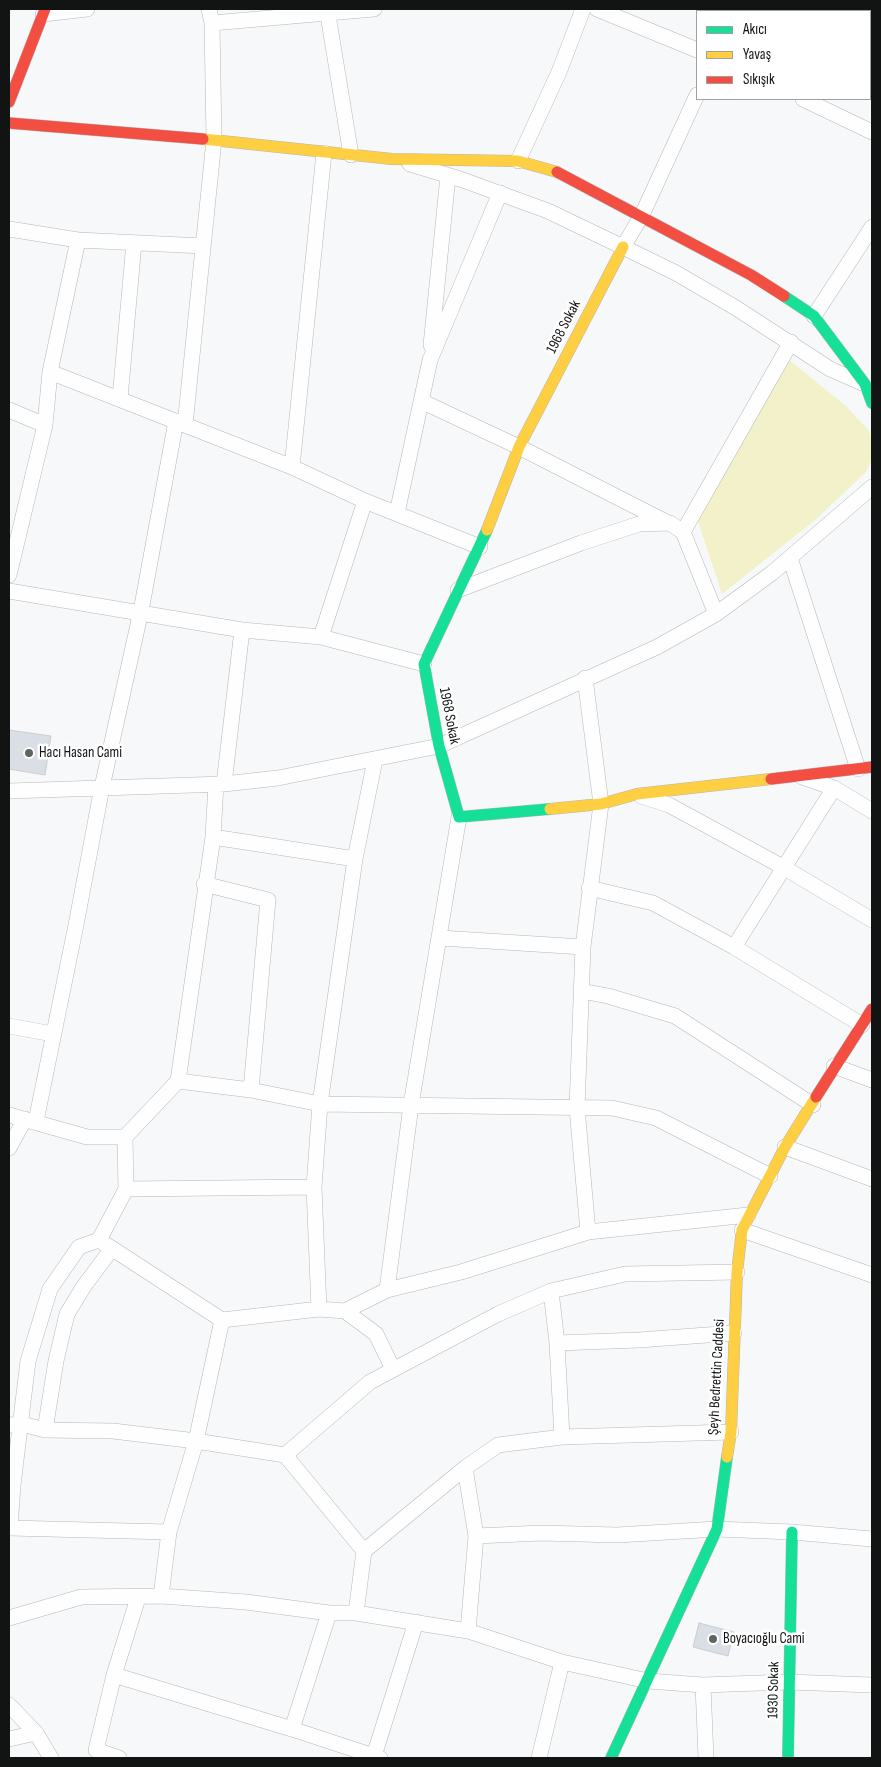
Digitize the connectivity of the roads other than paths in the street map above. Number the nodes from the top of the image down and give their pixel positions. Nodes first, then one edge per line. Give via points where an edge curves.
1 (87, 9) edge
2 (374, 9) edge
3 (583, 9) edge
4 (597, 9) edge
5 (44, 11) edge
6 (328, 11) edge
7 (211, 16) edge
8 (696, 50) edge
9 (696, 97) edge
10 (805, 100) edge
11 (9, 102) edge
12 (9, 123) edge
13 (872, 132) edge
14 (214, 140) junction
15 (324, 153) junction
16 (351, 155) junction
17 (392, 159) junction
18 (518, 161) junction
19 (448, 176) junction
20 (500, 193) junction
21 (642, 215) junction
22 (872, 227) edge
23 (9, 229) edge
24 (78, 240) junction
25 (134, 243) junction
26 (203, 246) junction
27 (623, 247) junction
28 (814, 316) junction
29 (791, 342) junction
30 (429, 364) junction
31 (50, 372) junction
32 (865, 384) junction
33 (120, 398) junction
34 (421, 402) junction
35 (872, 403) edge
36 (9, 410) edge
37 (180, 423) junction
38 (45, 425) junction
39 (518, 447) junction
40 (292, 467) junction
41 (872, 487) edge
42 (365, 501) junction
43 (397, 513) junction
44 (670, 523) junction
45 (683, 532) junction
46 (480, 547) junction
47 (790, 558) junction
48 (9, 575) edge
49 (458, 590) junction
50 (9, 591) edge
51 (141, 611) junction
52 (716, 614) junction
53 (242, 630) junction
54 (321, 637) junction
55 (424, 664) junction
56 (584, 678) junction
57 (439, 746) junction
58 (374, 760) junction
59 (865, 768) edge
60 (797, 775) junction
61 (220, 784) junction
62 (102, 787) junction
63 (834, 788) junction
64 (9, 791) edge
65 (638, 794) junction
66 (600, 804) junction
67 (872, 811) edge
68 (459, 817) junction
69 (212, 837) junction
70 (355, 858) junction
71 (783, 867) junction
72 (204, 884) junction
73 (589, 888) junction
74 (872, 920) edge
75 (440, 938) junction
76 (584, 947) junction
77 (734, 947) junction
78 (581, 990) junction
79 (872, 1009) edge
80 (862, 1025) junction
81 (9, 1026) edge
82 (53, 1034) junction
83 (834, 1066) junction
84 (178, 1080) junction
85 (872, 1080) edge
86 (251, 1090) junction
87 (320, 1104) junction
88 (411, 1105) junction
89 (813, 1105) junction
90 (576, 1108) junction
91 (9, 1114) edge
92 (31, 1120) junction
93 (125, 1137) junction
94 (785, 1147) junction
95 (9, 1148) edge
96 (770, 1176) junction
97 (872, 1179) edge
98 (314, 1187) junction
99 (126, 1189) junction
100 (748, 1215) junction
101 (742, 1230) junction
102 (588, 1232) junction
103 (105, 1245) junction
104 (871, 1271) edge
105 (737, 1272) junction
106 (387, 1290) junction
107 (551, 1291) junction
108 (319, 1310) junction
109 (346, 1310) junction
110 (222, 1320) junction
111 (734, 1333) junction
112 (557, 1343) junction
113 (393, 1369) junction
114 (15, 1424) edge
115 (45, 1430) junction
116 (731, 1432) junction
117 (562, 1437) junction
118 (196, 1441) junction
119 (285, 1455) junction
120 (465, 1468) junction
121 (9, 1528) edge
122 (717, 1528) junction
123 (169, 1532) junction
124 (792, 1532) junction
125 (476, 1536) junction
126 (872, 1539) edge
127 (364, 1551) junction
128 (161, 1596) junction
129 (138, 1598) junction
130 (329, 1613) junction
131 (356, 1613) junction
132 (9, 1618) edge
133 (416, 1622) junction
134 (468, 1631) junction
135 (562, 1662) junction
136 (114, 1675) junction
137 (648, 1680) junction
138 (788, 1682) junction
139 (703, 1685) junction
140 (872, 1685) edge
141 (9, 1705) edge
142 (292, 1729) junction
143 (36, 1733) junction
144 (9, 1739) edge
145 (377, 1757) edge
146 (51, 1758) edge
147 (119, 1758) edge
148 (539, 1758) edge
149 (611, 1758) edge
150 (706, 1758) edge
151 (788, 1758) edge

1 - 5 street
2 - 6 street
3 - 18 street via 559,72
4 - 8 street
5 - 11 street
6 - 7 street
6 - 16 street
7 - 14 street
9 - 21 street
10 - 13 street
12 - 14 street
14 - 15 street
14 - 26 street
15 - 16 street
15 - 40 street
16 - 17 street
17 - 18 street
17 - 19 street
18 - 21 street via 563,174
19 - 20 street
19 - 30 street
20 - 27 street via 548,211
20 - 30 street
21 - 27 street
21 - 28 street via 751,275
22 - 28 street
23 - 24 street
24 - 25 street
24 - 31 street
25 - 26 street
25 - 33 street
26 - 37 street
27 - 29 street via 676,274
27 - 39 street, 1968 Sokak
28 - 32 street
29 - 32 street via 830,368
29 - 45 street
30 - 34 street
31 - 33 street
31 - 38 street
32 - 35 street
33 - 37 street
34 - 39 street
34 - 43 street
36 - 38 street
37 - 40 street
37 - 51 street
38 - 48 street
39 - 44 street
39 - 46 street, 1968 Sokak
40 - 42 street
41 - 47 street
42 - 43 street
42 - 54 street
43 - 46 street
44 - 45 street
44 - 49 street via 639,524
45 - 52 street
46 - 49 street, 1968 Sokak
47 - 52 street
47 - 59 street
49 - 55 street, 1968 Sokak
50 - 51 street
51 - 53 street
51 - 62 street
52 - 56 street via 656,647
53 - 54 street
53 - 61 street
54 - 55 street
55 - 57 street, 1968 Sokak
56 - 57 street
56 - 66 street
57 - 58 street
57 - 68 street, 1968 Sokak
58 - 61 street via 278,778
58 - 70 street
59 - 60 street
60 - 63 street
60 - 65 street
61 - 62 street
61 - 69 street
62 - 64 street
62 - 82 street
63 - 67 street
63 - 71 street
65 - 66 street
65 - 71 street via 669,805
66 - 68 street
66 - 73 street
68 - 75 street
69 - 70 street
69 - 72 street
70 - 87 street
71 - 74 street
71 - 77 street
72 - 84 street
72 - 86 street via 268,900
73 - 76 street
73 - 77 street via 654,903
75 - 76 street
75 - 88 street
76 - 78 street
77 - 80 street
78 - 89 street via 676,1016
78 - 90 street
79 - 80 street, Şeyh Bedrettin Caddesi
80 - 83 street, Şeyh Bedrettin Caddesi
81 - 82 street
82 - 92 street
83 - 85 street
83 - 89 street, Şeyh Bedrettin Caddesi
84 - 86 street
84 - 93 street
86 - 87 street
87 - 88 street
87 - 98 street
88 - 90 street
88 - 106 street
89 - 94 street, Şeyh Bedrettin Caddesi
90 - 96 street via 612,1108 656,1118
90 - 102 street
91 - 92 street
92 - 93 street via 87,1137
92 - 95 street
93 - 99 street
94 - 96 street, Şeyh Bedrettin Caddesi
94 - 97 street
96 - 100 street, Şeyh Bedrettin Caddesi
98 - 99 street
98 - 108 street
99 - 103 street
100 - 101 street, Şeyh Bedrettin Caddesi
100 - 102 street
101 - 104 street
101 - 105 street, Şeyh Bedrettin Caddesi
102 - 106 street via 461,1272
103 - 110 street
103 - 114 street via 79,1247 50,1290 28,1361
103 - 115 street via 67,1314
105 - 107 street via 625,1274
105 - 111 street, Şeyh Bedrettin Caddesi
106 - 109 street
107 - 112 street
107 - 113 street via 498,1314
108 - 109 street
108 - 110 street
109 - 113 street via 376,1334
110 - 118 street
111 - 112 street
111 - 116 street, Şeyh Bedrettin Caddesi
112 - 117 street
113 - 119 street via 370,1382
114 - 115 street
114 - 121 street
115 - 118 street via 113,1431
116 - 117 street
116 - 122 street, Şeyh Bedrettin Caddesi
117 - 120 street via 498,1445
118 - 119 street
118 - 123 street
119 - 127 street
120 - 125 street
120 - 127 street
121 - 123 street
122 - 124 street
122 - 125 street via 617,1535 542,1533
122 - 137 street, Şeyh Bedrettin Caddesi
123 - 128 street
124 - 126 street
124 - 138 street, 1930 Sokak
125 - 134 street
127 - 131 street
128 - 129 street
128 - 130 street via 246,1602
129 - 132 street via 82,1597
129 - 136 street
130 - 131 street
130 - 142 street
131 - 133 street
133 - 134 street
133 - 145 street
134 - 135 street
135 - 137 street
135 - 148 street
136 - 142 street
136 - 147 street via 96,1750
137 - 139 street
137 - 149 street, Şeyh Bedrettin Caddesi
138 - 139 street
138 - 140 street
138 - 151 street, 1930 Sokak
139 - 150 street
141 - 143 street
142 - 145 street
143 - 144 street
143 - 146 street

